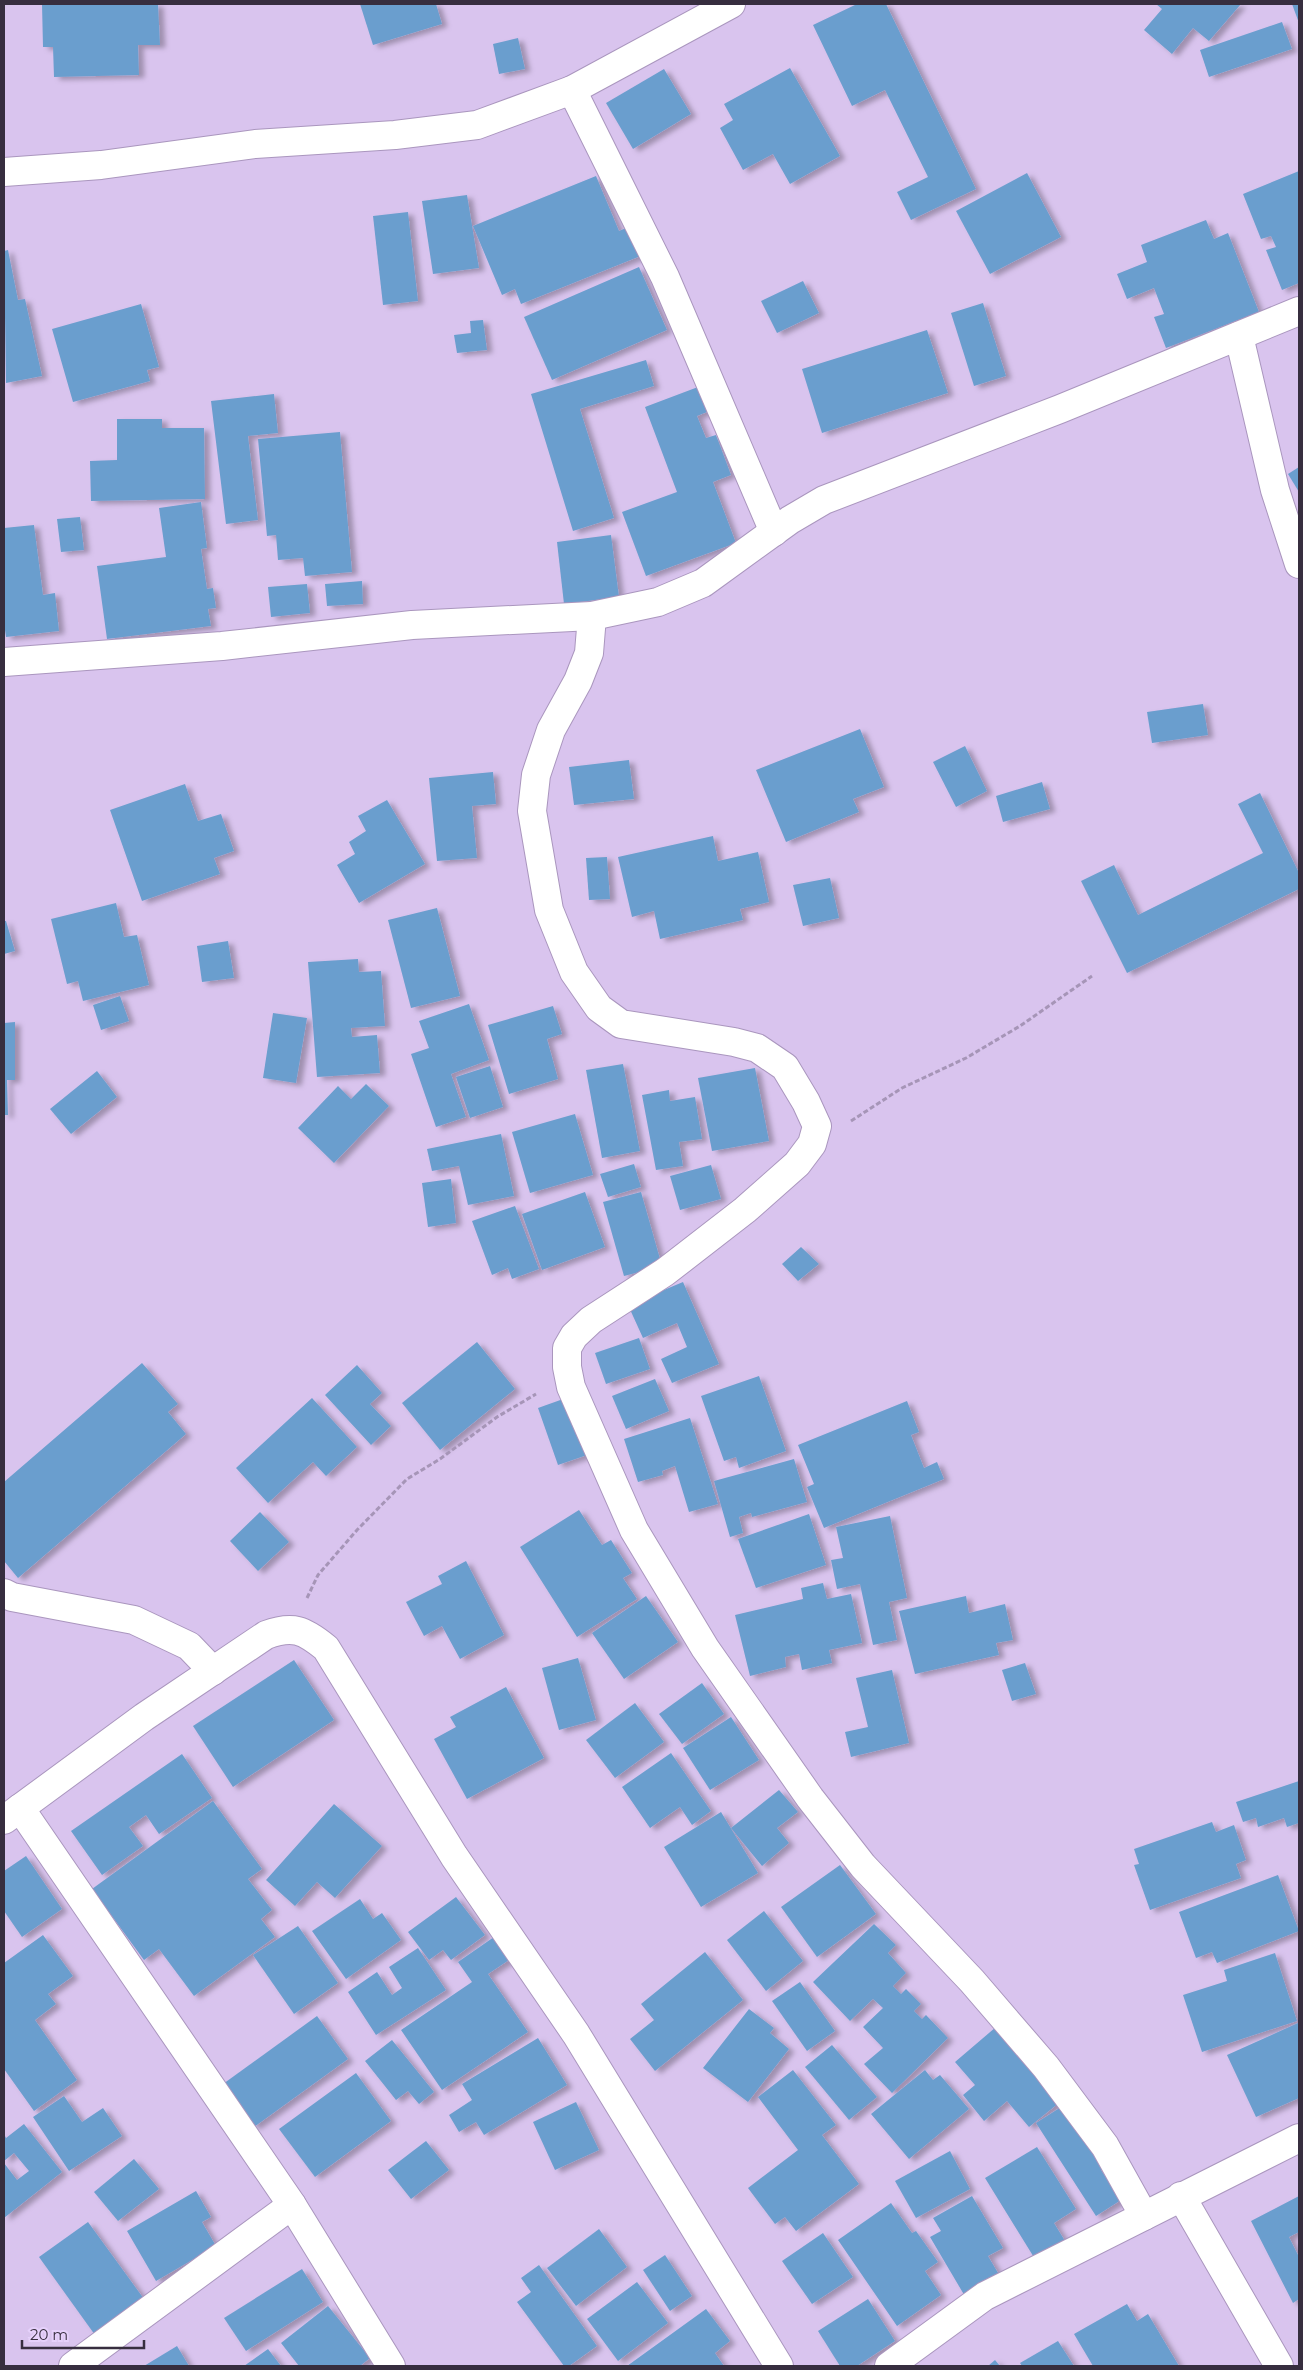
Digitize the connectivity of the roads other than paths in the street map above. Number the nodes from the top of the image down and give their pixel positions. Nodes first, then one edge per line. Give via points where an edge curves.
1 (731, 4) edge
2 (572, 90) junction
3 (4, 172) edge
4 (1299, 311) edge
5 (1239, 336) junction
6 (774, 532) junction
7 (1299, 564) edge
8 (592, 616) junction
9 (4, 662) edge
10 (4, 1593) edge
11 (213, 1672) junction
12 (12, 1814) edge
13 (1299, 2138) edge
14 (1181, 2196) junction
15 (292, 2205) junction
16 (1144, 2216) junction
17 (73, 2366) edge
18 (391, 2366) edge
19 (780, 2366) edge
20 (889, 2366) edge
21 (1279, 2366) edge

1 - 2 street
2 - 3 street via 478,125 395,135 255,144 101,165
2 - 6 street via 665,277
4 - 5 street
5 - 6 street via 824,500
5 - 7 street via 1275,490
6 - 8 street via 703,583 658,602
8 - 9 street via 412,625 222,646
8 - 16 street via 589,653 552,730 536,775 532,811 549,910 574,972 599,1008 621,1024 757,1048 785,1067 817,1126 812,1144 797,1164 745,1210 665,1272 591,1320 574,1336 567,1348 571,1387 634,1530 706,1648 810,1798 863,1866 972,1981 1046,2067 1105,2146
10 - 11 street via 134,1620 189,1646
11 - 12 street via 144,1717
11 - 19 street via 266,1635 280,1630 299,1630 326,1648 454,1856 576,2034
12 - 15 street
13 - 14 street
14 - 16 street
14 - 21 street
15 - 17 street
15 - 18 street
16 - 20 street via 985,2296

